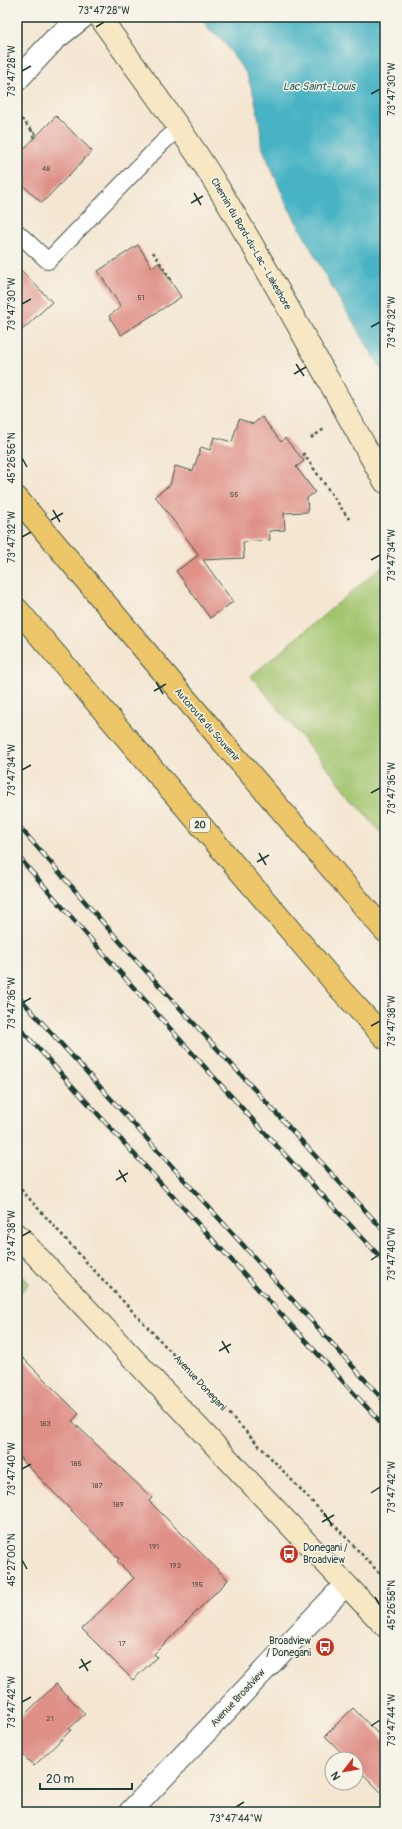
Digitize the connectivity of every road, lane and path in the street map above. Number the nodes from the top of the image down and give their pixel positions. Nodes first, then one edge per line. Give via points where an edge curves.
1 (83, 17) edge
2 (100, 17) edge
3 (17, 80) edge
4 (17, 115) edge
5 (30, 127) junction
6 (179, 128) junction
7 (37, 135) dead end
8 (34, 138) dead end
9 (17, 232) edge
10 (153, 252) dead end
11 (170, 280) dead end
12 (327, 426) dead end
13 (312, 438) dead end
14 (303, 453) dead end
15 (385, 482) edge
16 (17, 498) edge
17 (351, 522) dead end
18 (17, 609) edge
19 (385, 931) edge
20 (385, 1038) edge
21 (17, 1185) edge
22 (17, 1235) edge
23 (385, 1579) edge
24 (345, 1585) junction
25 (385, 1626) edge
26 (130, 1812) edge

1 - 3 street via 54,40
2 - 6 street, Chemin du Bord-du-Lac - Lakeshore
4 - 5 path
5 - 7 path
5 - 8 path
6 - 9 lane via 48,261
6 - 15 street, Chemin du Bord-du-Lac - Lakeshore via 233,212
10 - 11 path
12 - 13 path
14 - 17 path
16 - 19 highway, Autoroute du Souvenir via 174,686
18 - 20 highway, 20 via 341,990
21 - 23 path, Avenue Donegani
22 - 24 street
24 - 25 street
24 - 26 street, Avenue Broadview

